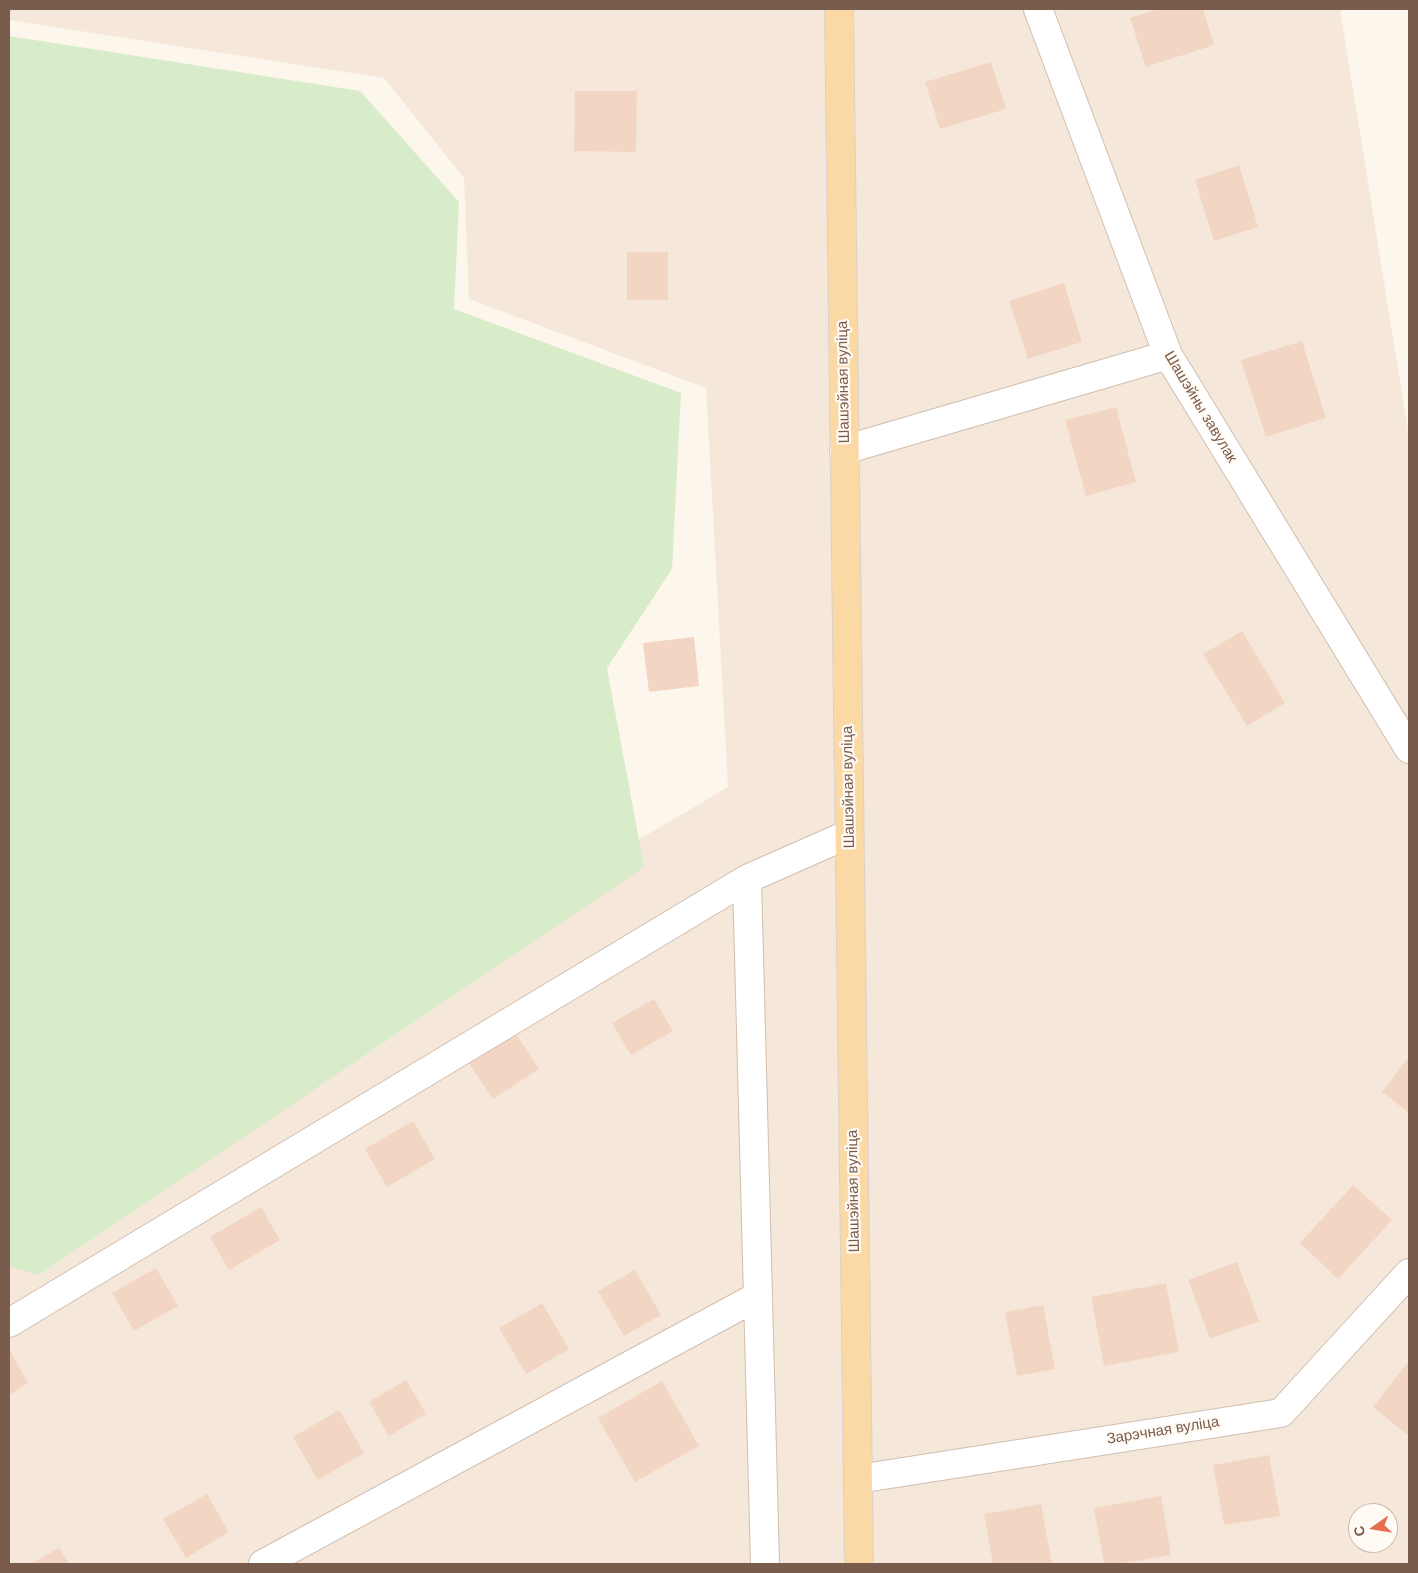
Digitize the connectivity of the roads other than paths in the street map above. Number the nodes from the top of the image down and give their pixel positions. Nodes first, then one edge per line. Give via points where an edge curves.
1 (839, 9) edge
2 (1038, 9) edge
3 (1168, 355) junction
4 (844, 450) junction
5 (1409, 749) edge
6 (849, 834) junction
7 (747, 879) junction
8 (1409, 1273) edge
9 (758, 1296) junction
10 (9, 1323) edge
11 (858, 1479) junction
12 (263, 1564) edge
13 (766, 1564) edge
14 (859, 1564) edge

1 - 4 main road, Шашэйная вуліца
2 - 3 street, Шашэйны завулак
3 - 4 street
3 - 5 street, Шашэйны завулак
4 - 6 main road, Шашэйная вуліца
6 - 7 street
6 - 11 main road, Шашэйная вуліца
7 - 9 street
7 - 10 street
8 - 11 street, Зарэчная вуліца via 1281,1413
9 - 12 street
9 - 13 street
11 - 14 main road, Шашэйная вуліца

